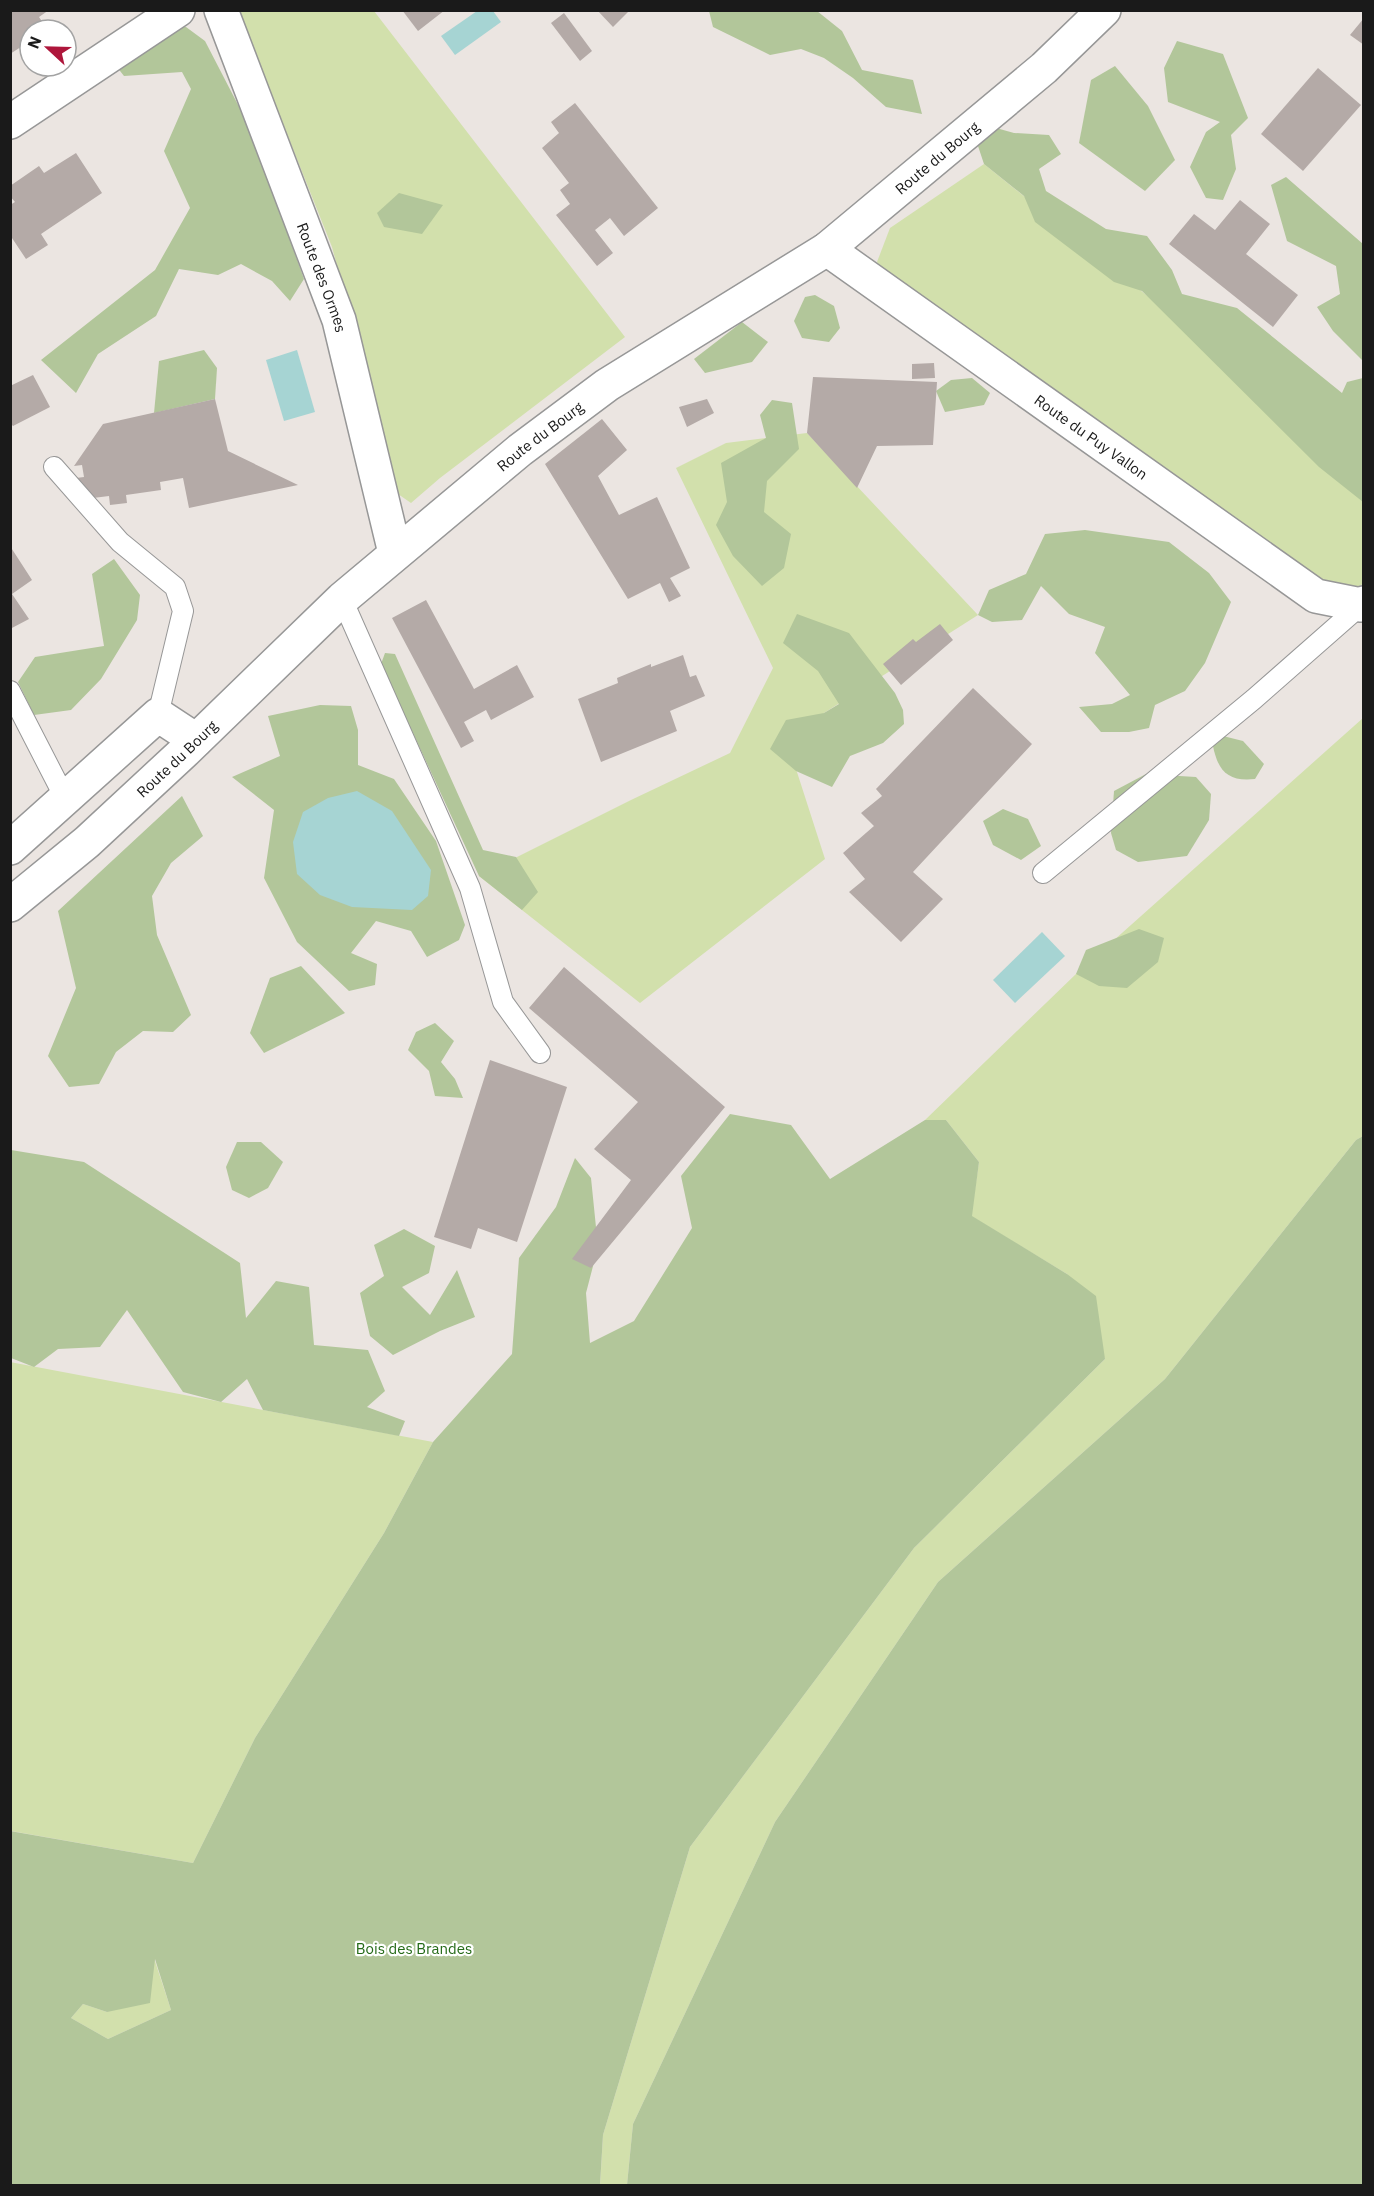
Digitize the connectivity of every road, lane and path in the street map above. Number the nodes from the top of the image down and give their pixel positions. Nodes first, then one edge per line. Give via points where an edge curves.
1 (178, 10) edge
2 (220, 10) edge
3 (1104, 10) edge
4 (10, 122) edge
5 (827, 249) junction
6 (54, 467) dead end
7 (395, 553) junction
8 (342, 599) junction
9 (1362, 604) edge
10 (10, 691) edge
11 (158, 715) junction
12 (196, 740) junction
13 (64, 798) junction
14 (10, 848) edge
15 (1043, 873) dead end
16 (10, 904) edge
17 (540, 1053) dead end

1 - 4 street
2 - 7 street, Route des Ormes via 339,320
3 - 5 street, Route du Bourg via 1044,68
5 - 7 street, Route du Bourg via 607,385 520,450
5 - 9 street, Route du Puy Vallon via 1316,596
6 - 11 lane via 120,542 175,587 183,611
7 - 8 street, Route du Bourg
8 - 12 street, Route du Bourg
8 - 17 lane via 470,888 503,1002
9 - 15 lane via 1254,699
10 - 13 lane
11 - 12 street
11 - 13 street
12 - 16 street, Route du Bourg via 87,842
13 - 14 street

